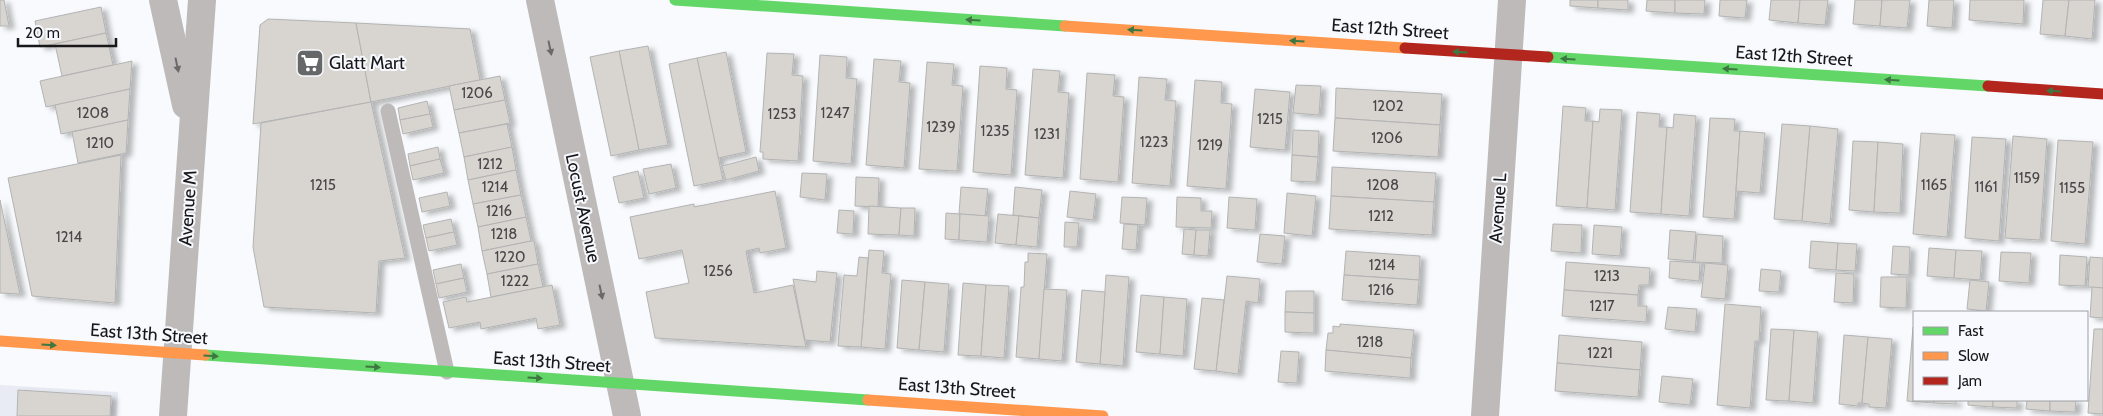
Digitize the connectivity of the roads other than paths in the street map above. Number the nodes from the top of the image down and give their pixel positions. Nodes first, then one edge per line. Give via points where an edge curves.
1 (163, 0) edge
2 (202, 0) edge
3 (540, 0) edge
4 (675, 0) edge
5 (1512, 0) edge
6 (1508, 55) junction
7 (2103, 94) edge
8 (388, 111) dead end
9 (193, 135) junction
10 (0, 341) edge
11 (178, 354) junction
12 (447, 372) junction
13 (620, 383) junction
14 (174, 416) edge
15 (626, 416) edge
16 (1103, 416) edge
17 (1485, 416) edge

1 -> 9 street
2 - 9 street, Avenue M
3 -> 13 street, Locust Avenue
6 -> 4 street, East 12th Street
5 - 6 street, Avenue L
7 -> 6 street, East 12th Street
6 - 17 street, Avenue L
8 - 12 lane
9 - 11 street, Avenue M
10 -> 11 street, East 13th Street
11 -> 12 street, East 13th Street
11 - 14 street, Avenue M
12 -> 13 street, East 13th Street
13 - 15 street, Locust Avenue
13 - 16 street, East 13th Street

